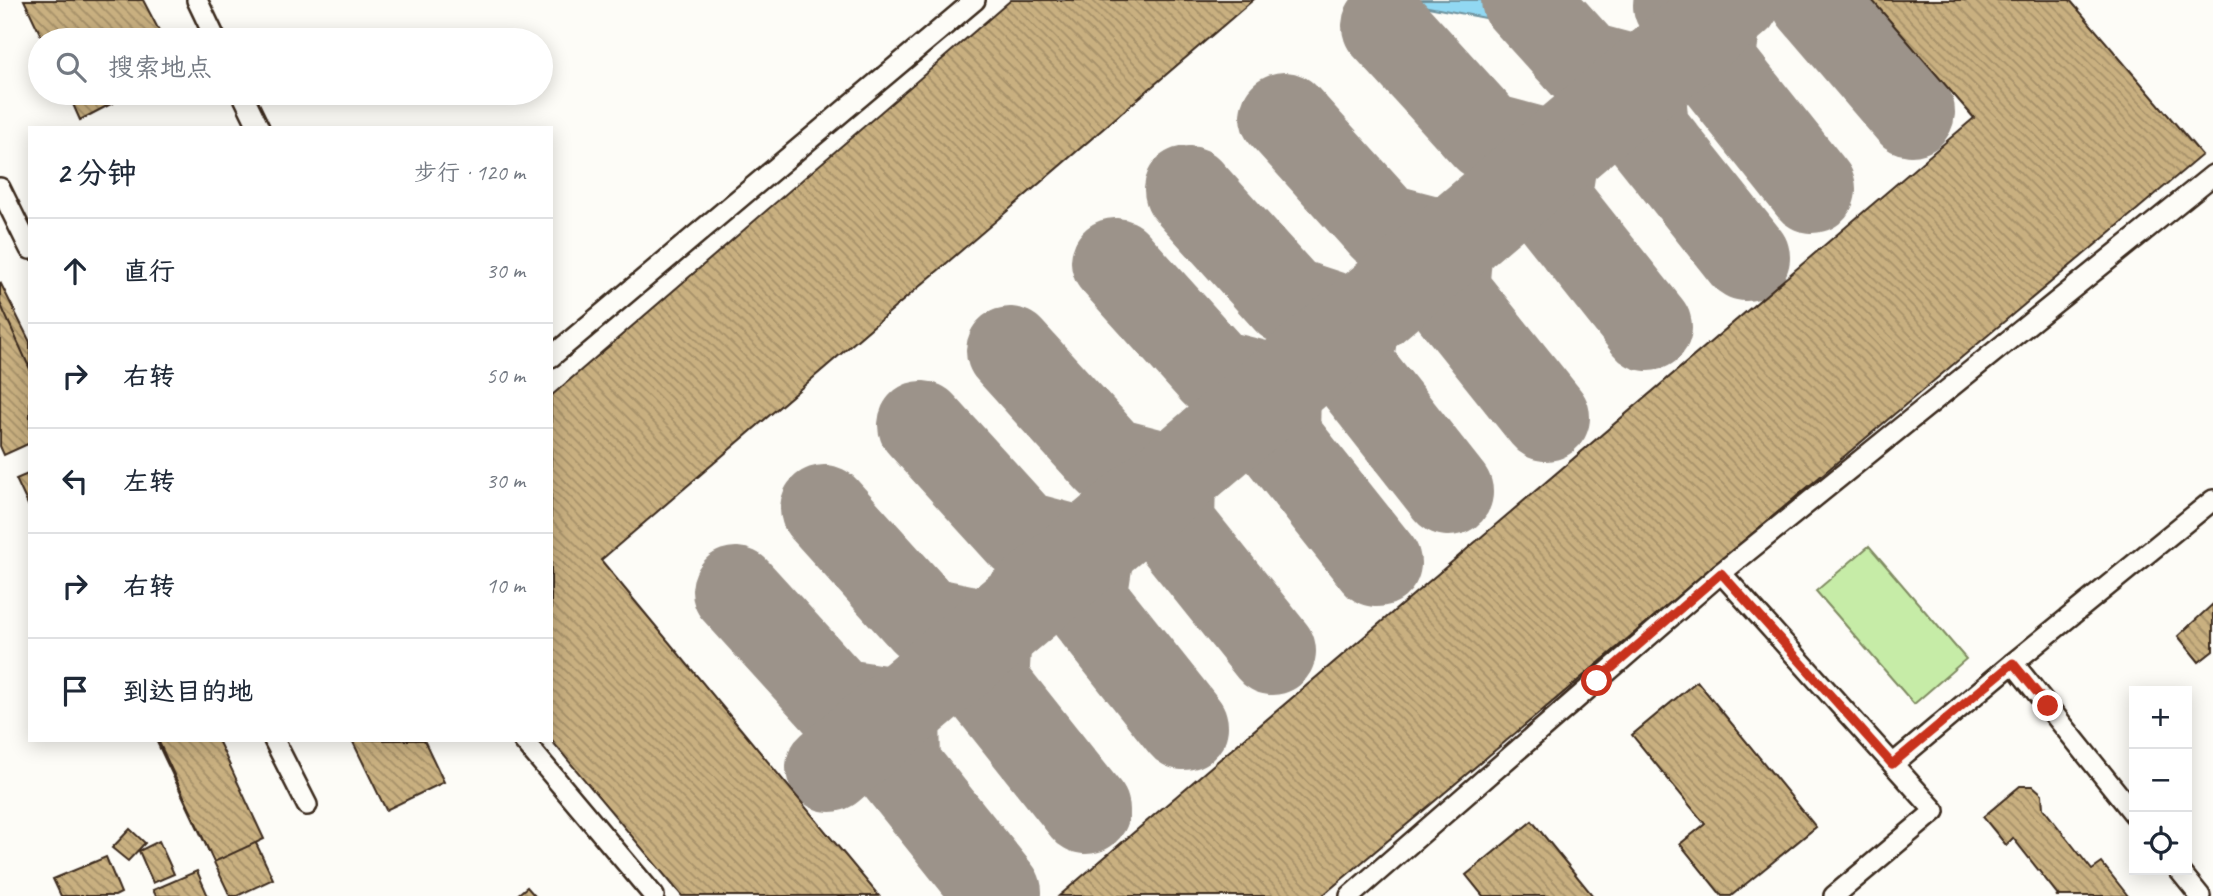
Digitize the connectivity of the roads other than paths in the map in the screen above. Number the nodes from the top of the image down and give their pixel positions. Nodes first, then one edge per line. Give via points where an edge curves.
1 (197, 0) edge
2 (975, 0) edge
3 (210, 28) edge
4 (248, 105) edge
5 (258, 126) edge
6 (2213, 175) edge
7 (0, 188) edge
8 (28, 244) edge
9 (553, 355) edge
10 (2213, 500) edge
11 (1721, 573) junction
12 (2013, 663) junction
13 (275, 742) edge
14 (525, 742) edge
15 (1892, 764) junction
16 (307, 804) dead end
17 (2132, 812) edge
18 (2183, 875) edge
19 (654, 896) edge
20 (1350, 896) edge
21 (1834, 896) edge
22 (2200, 896) edge

1 - 3 lane
2 - 9 lane
4 - 5 lane
6 - 11 lane
7 - 8 lane
10 - 12 lane
11 - 15 lane
11 - 20 lane
12 - 15 lane
12 - 17 lane
13 - 16 lane
14 - 19 lane
15 - 21 lane via 1935,811
18 - 22 lane

